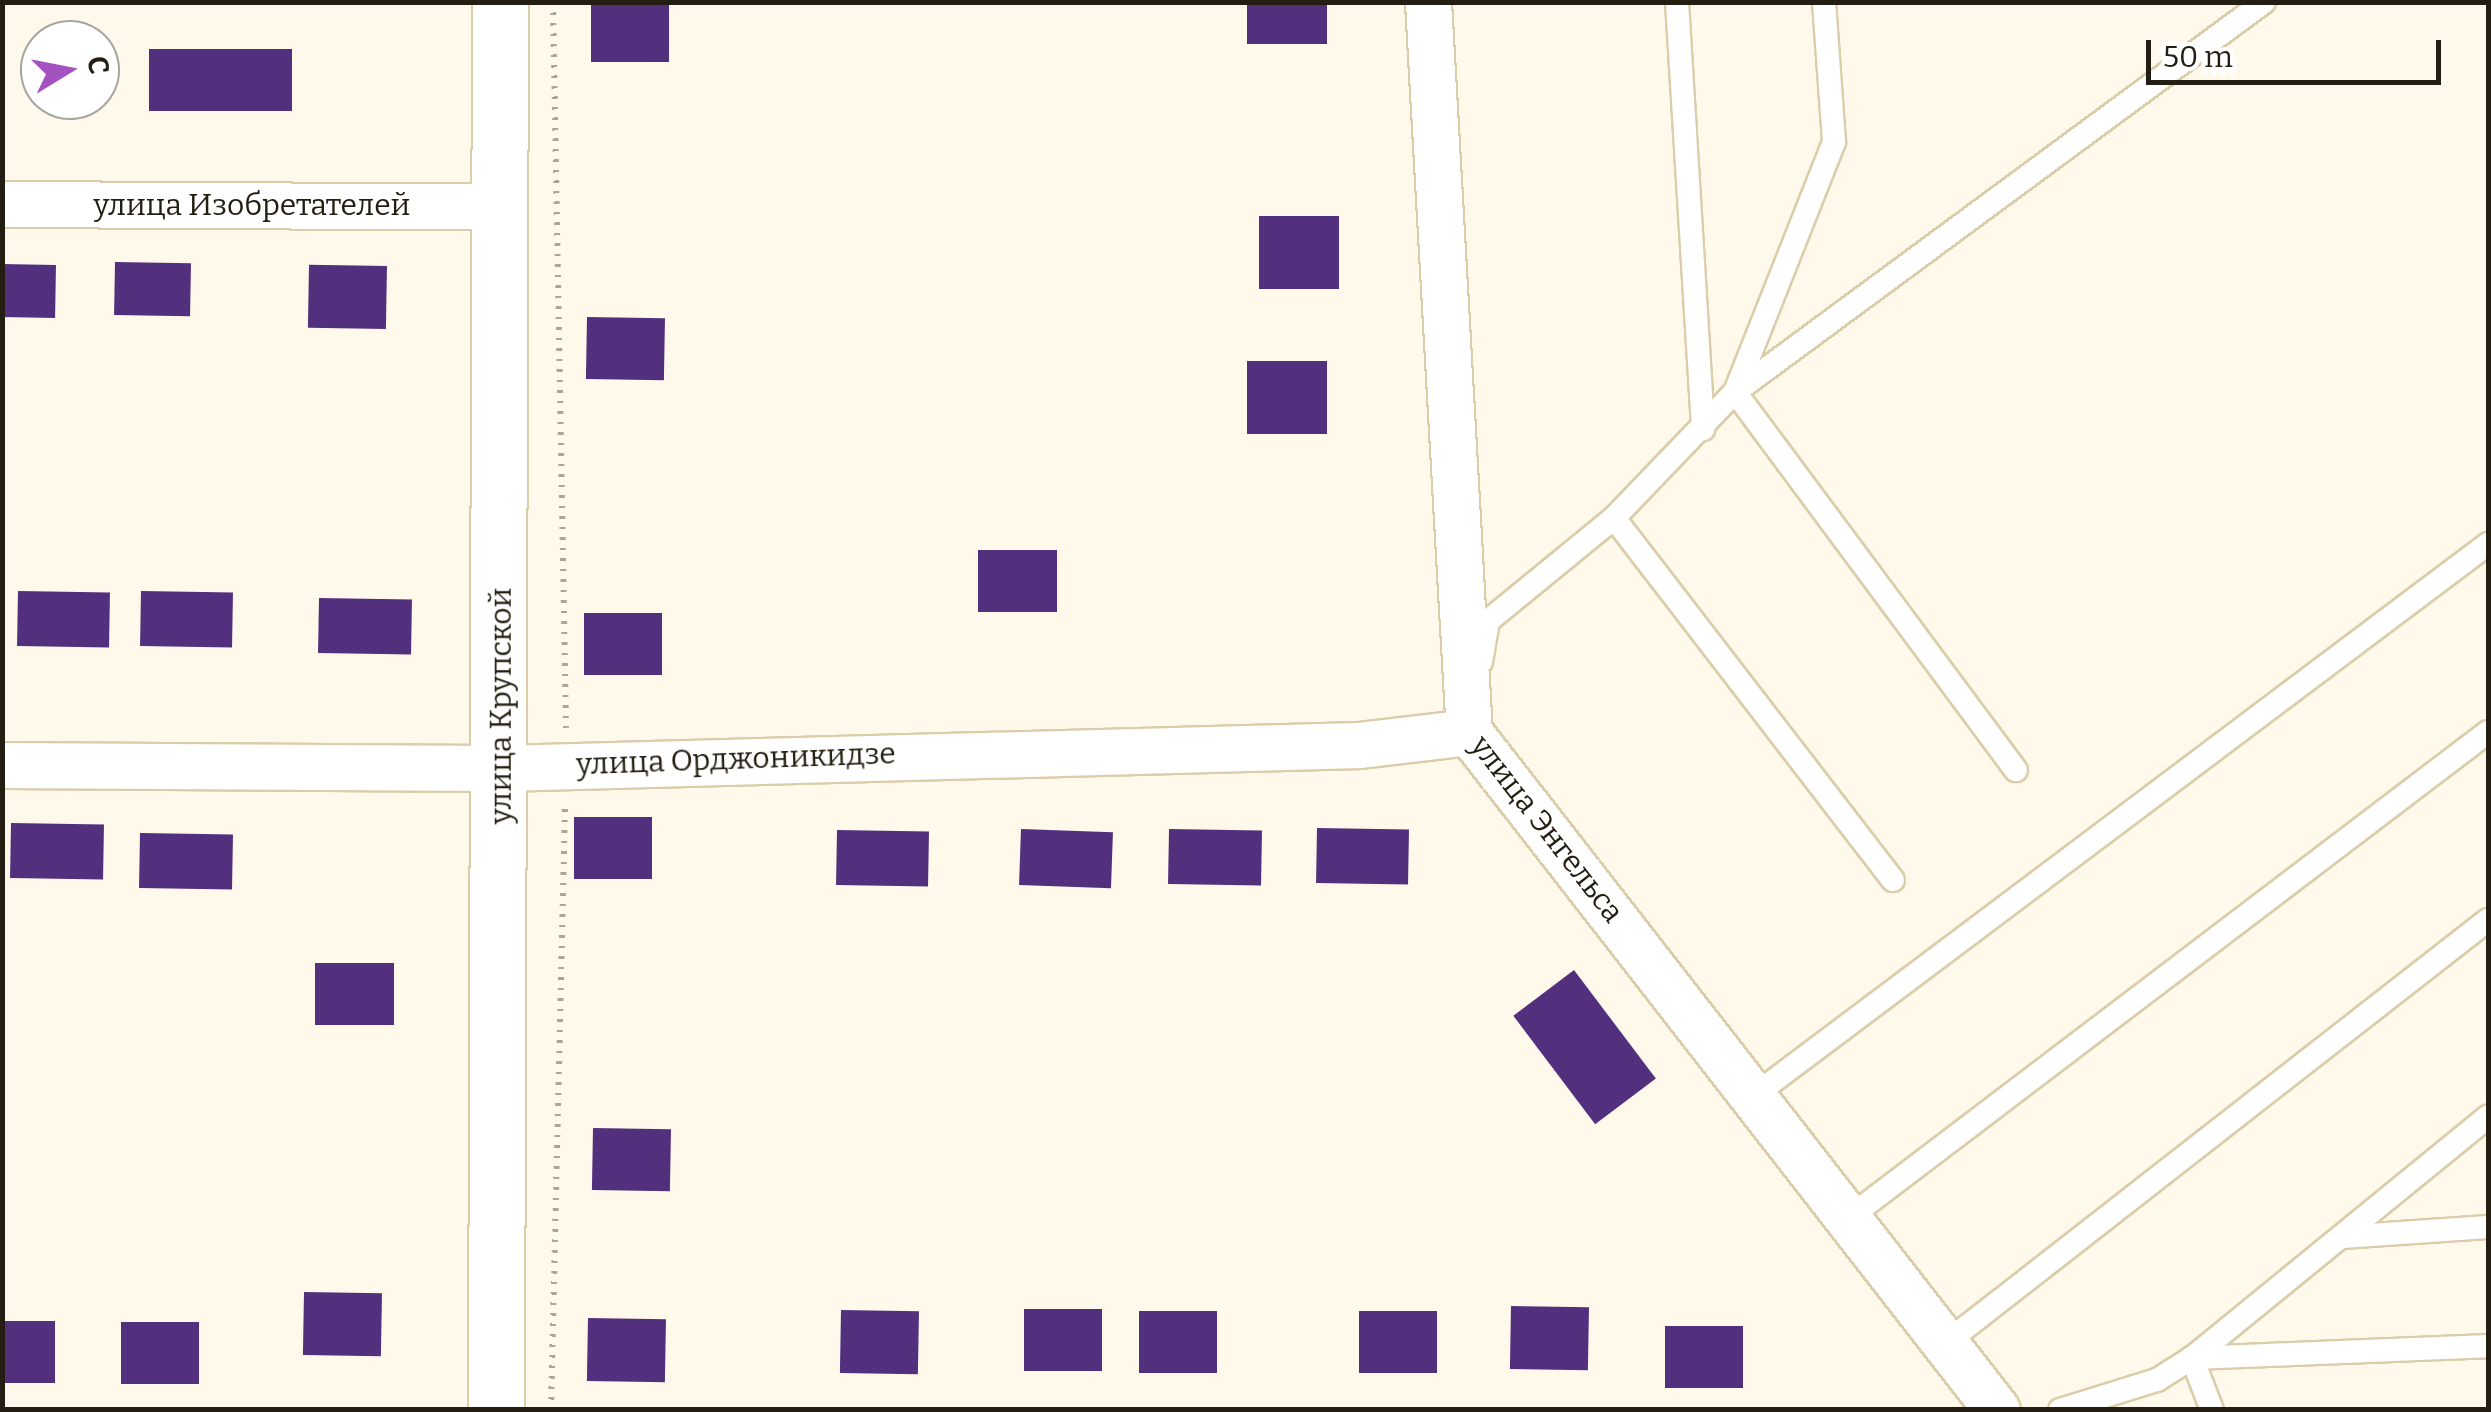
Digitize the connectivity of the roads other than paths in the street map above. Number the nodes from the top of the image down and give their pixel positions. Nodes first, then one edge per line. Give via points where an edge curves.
1 (500, 2) edge
2 (1428, 2) edge
3 (1678, 2) edge
4 (1824, 2) edge
5 (2264, 2) edge
6 (2, 204) edge
7 (501, 206) junction
8 (1735, 392) junction
9 (1703, 429) junction
10 (1614, 518) junction
11 (2488, 544) edge
12 (1468, 732) junction
13 (2488, 732) edge
14 (2, 765) edge
15 (502, 768) junction
16 (2016, 770) dead end
17 (1893, 880) dead end
18 (2488, 920) edge
19 (1756, 1094) junction
20 (2488, 1117) edge
21 (1850, 1216) junction
22 (2488, 1227) edge
23 (2342, 1237) junction
24 (1948, 1342) junction
25 (2488, 1346) edge
26 (2192, 1358) junction
27 (496, 1410) edge
28 (1997, 1410) edge
29 (2060, 1410) edge
30 (2212, 1410) edge

1 - 7 main road, улица Крупской
2 - 12 street, улица Энгельса
3 - 9 lane
4 - 8 lane via 1834,142
5 - 8 lane
6 - 7 street, улица Изобретателей
7 - 15 main road, улица Крупской
8 - 9 lane
8 - 16 lane
9 - 10 lane
10 - 12 lane via 1488,620
10 - 17 lane
11 - 19 lane
12 - 15 street, улица Орджоникидзе via 1359,745
12 - 19 street, улица Энгельса
13 - 21 lane
14 - 15 street, улица Орджоникидзе
15 - 27 main road, улица Крупской
18 - 24 lane
19 - 21 street, улица Энгельса
20 - 23 lane
21 - 24 street, улица Энгельса
22 - 23 lane
23 - 26 lane
24 - 28 street, улица Энгельса
25 - 26 lane
26 - 29 lane via 2157,1380
26 - 30 lane

